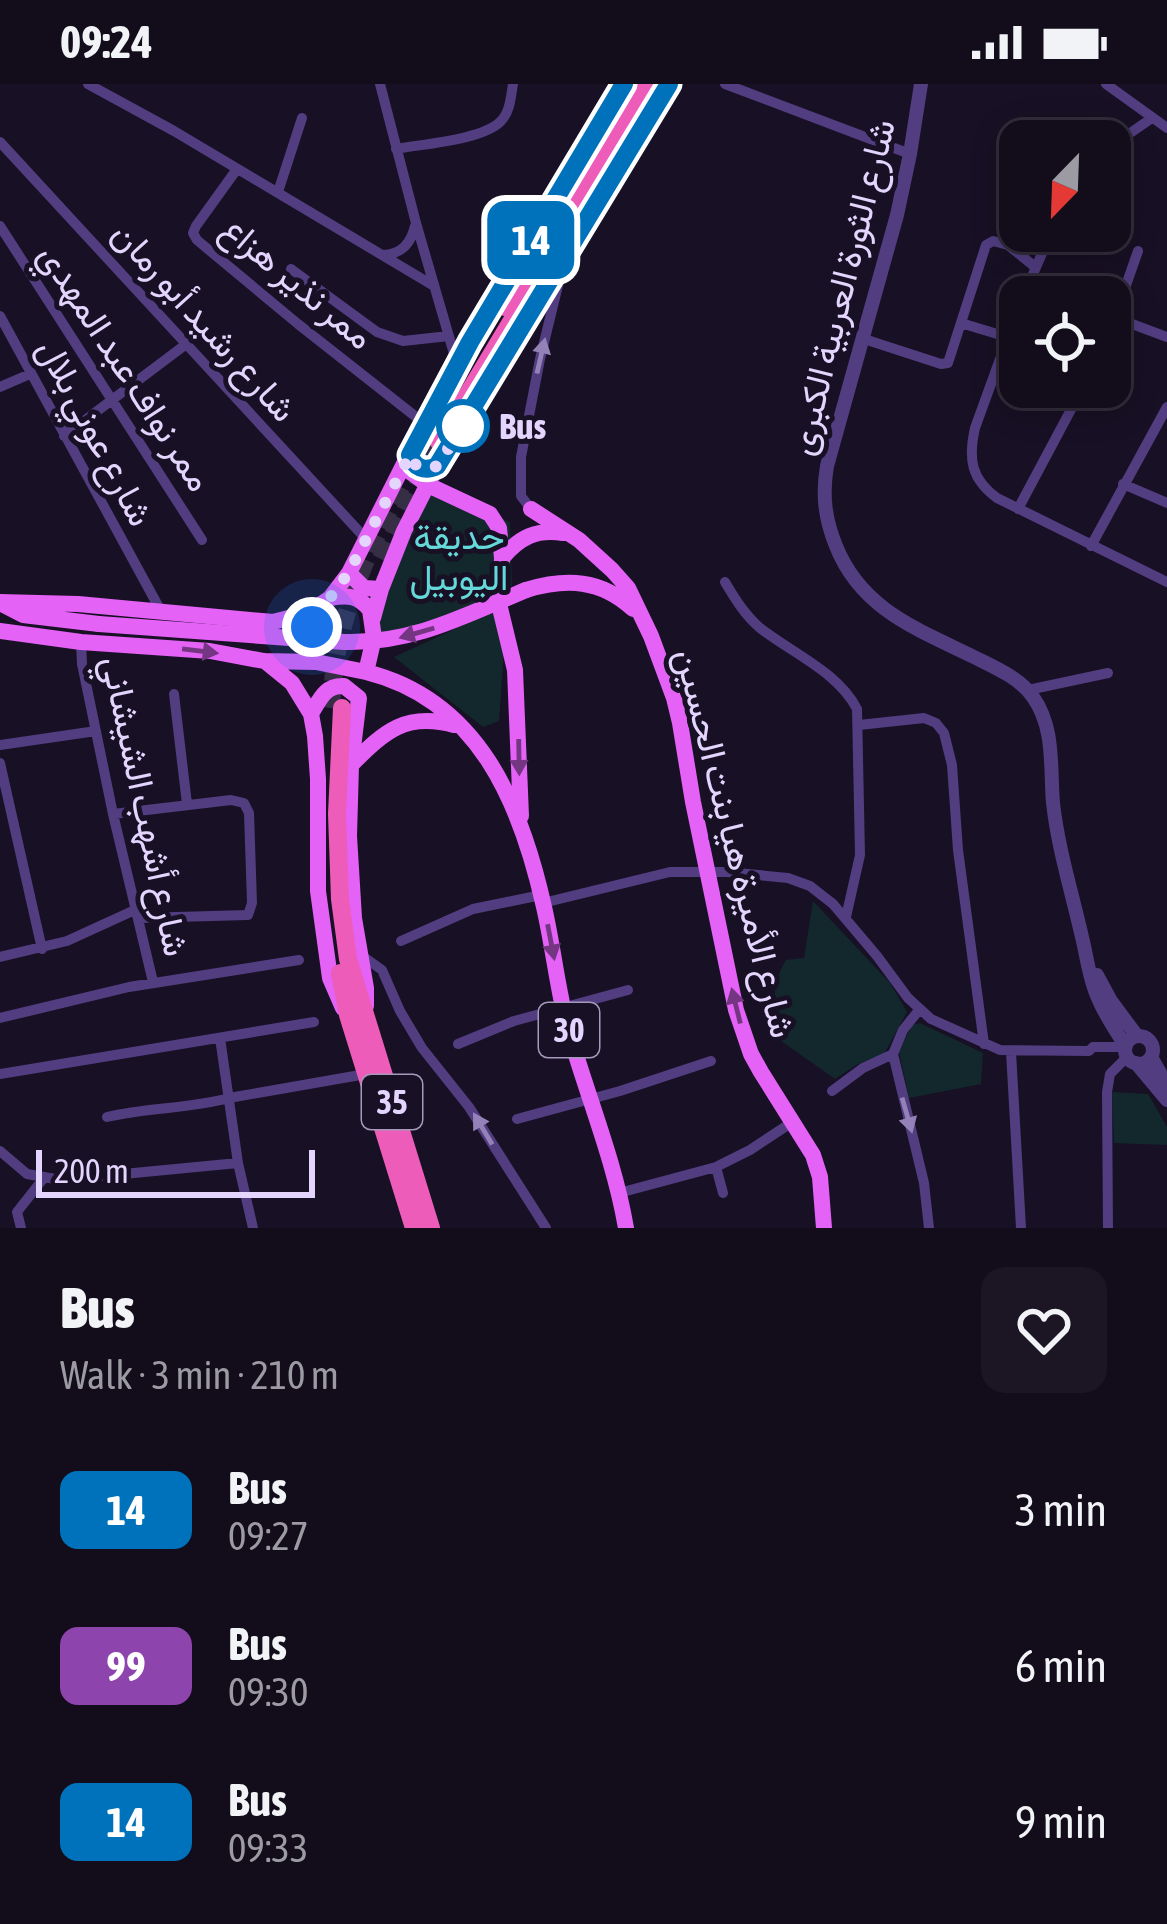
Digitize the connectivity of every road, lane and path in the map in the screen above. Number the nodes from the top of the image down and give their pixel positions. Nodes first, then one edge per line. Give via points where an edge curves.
1 (88, 84) edge
2 (380, 84) edge
3 (513, 84) edge
4 (624, 84) edge
5 (636, 84) edge
6 (654, 84) edge
7 (669, 84) edge
8 (724, 84) edge
9 (921, 84) edge
10 (1106, 84) edge
11 (302, 118) dead end
12 (1152, 118) junction
13 (1167, 128) edge
14 (1131, 132) edge
15 (0, 142) edge
16 (396, 149) junction
17 (910, 154) junction
18 (236, 169) junction
19 (278, 192) junction
20 (416, 223) junction
21 (0, 226) edge
22 (1138, 251) dead end
23 (1042, 252) edge
24 (383, 255) junction
25 (566, 256) junction
26 (1034, 266) junction
27 (291, 269) dead end
28 (1030, 276) edge
29 (1130, 276) edge
30 (434, 286) junction
31 (0, 316) edge
32 (961, 323) junction
33 (1131, 324) edge
34 (999, 335) edge
35 (449, 336) junction
36 (1167, 338) edge
37 (864, 339) junction
38 (185, 345) junction
39 (999, 360) edge
40 (458, 366) junction
41 (30, 374) junction
42 (0, 387) edge
43 (113, 401) junction
44 (1167, 407) edge
45 (1072, 408) edge
46 (431, 435) junction
47 (64, 436) junction
48 (406, 461) junction
49 (437, 466) junction
50 (1123, 484) junction
51 (428, 485) junction
52 (1167, 502) edge
53 (531, 509) joint
54 (1018, 509) junction
55 (376, 518) junction
56 (404, 531) junction
57 (569, 533) junction
58 (366, 539) junction
59 (202, 540) dead end
60 (1091, 546) junction
61 (502, 559) junction
62 (349, 572) junction
63 (141, 576) junction
64 (725, 582) dead end
65 (1167, 583) edge
66 (381, 589) junction
67 (330, 598) junction
68 (133, 600) junction
69 (0, 602) edge
70 (161, 613) junction
71 (308, 614) junction
72 (373, 618) junction
73 (643, 618) junction
74 (0, 631) edge
75 (81, 642) junction
76 (264, 661) junction
77 (309, 663) junction
78 (366, 672) junction
79 (1108, 673) dead end
80 (1028, 690) junction
81 (175, 694) dead end
82 (337, 708) tunnel mouth
83 (311, 714) junction
84 (859, 724) junction
85 (463, 728) junction
86 (96, 731) junction
87 (0, 745) edge
88 (0, 763) edge
89 (351, 765) junction
90 (187, 804) junction
91 (113, 814) junction
92 (522, 829) junction
93 (706, 871) junction
94 (542, 899) junction
95 (138, 914) junction
96 (846, 917) junction
97 (401, 941) dead end
98 (42, 949) junction
99 (360, 954) junction
100 (0, 957) edge
101 (299, 960) dead end
102 (153, 982) junction
103 (628, 990) dead end
104 (563, 1008) junction
105 (919, 1010) junction
106 (356, 1014) junction
107 (0, 1018) edge
108 (314, 1022) dead end
109 (1167, 1034) edge
110 (220, 1038) junction
111 (458, 1044) dead end
112 (984, 1044) junction
113 (1139, 1051) edge
114 (1011, 1052) junction
115 (893, 1054) junction
116 (711, 1061) dead end
117 (0, 1074) edge
118 (366, 1075) junction
119 (1167, 1085) edge
120 (832, 1091) dead end
121 (229, 1098) junction
122 (590, 1099) junction
123 (1167, 1100) edge
124 (107, 1117) dead end
125 (518, 1119) dead end
126 (794, 1121) junction
127 (0, 1151) edge
128 (238, 1163) junction
129 (716, 1167) junction
130 (43, 1179) junction
131 (619, 1193) junction
132 (723, 1193) dead end
133 (21, 1228) edge
134 (253, 1228) edge
135 (414, 1228) edge
136 (431, 1228) edge
137 (546, 1228) edge
138 (626, 1228) edge
139 (824, 1228) edge
140 (929, 1228) edge
141 (1021, 1228) edge
142 (1108, 1228) edge

1 - 18 street
2 - 16 street
3 - 16 street via 506,113 492,128
4 - 40 main road
5 - 46 highway
6 - 46 highway
7 - 25 main road
8 - 17 street
9 - 17 street, شارع الثورة العربية الكبرى
10 - 12 street
11 - 19 street
12 - 13 street
12 - 14 street
15 - 38 street, شارع رشيد أبو رمان
16 - 20 street
17 - 37 street, شارع الثورة العربية الكبرى
18 - 19 street
18 - 46 street, ممر نذير هزاع via 194,229 197,240
19 - 24 street
20 - 24 street via 402,249
20 - 30 street
21 - 43 street, ممر نواف عبد المهدي
22 - 29 street
23 - 26 street
24 - 30 street
25 - 49 main road
53 -> 25 street via 520,496 521,457
26 - 28 street
26 - 32 street via 1008,245 989,242
27 - 35 street via 377,332 404,341
30 - 35 street
31 - 41 street, شارع عوني بلال
32 - 34 street
32 - 37 street via 945,364
33 - 36 street
35 - 40 street
37 - 80 street, شارع الثورة العربية الكبرى via 824,485 840,558 884,610
38 - 43 street
38 - 58 street, شارع رشيد أبو رمان
39 - 54 street via 972,463 983,487
40 - 46 main road
41 - 42 street
41 - 47 street, شارع عوني بلال
43 - 47 street
43 - 59 street, ممر نواف عبد المهدي
44 - 50 street
45 - 54 street
46 - 48 main road
47 - 63 street, شارع عوني بلال
48 - 49 main road
48 - 51 main road
48 - 55 main road
49 - 51 main road
50 - 52 street
50 - 60 street
51 - 56 main road
51 - 61 main road via 490,514
53 - 57 main road, شارع الأميرة هيا بنت الحسين
54 - 60 street
55 - 56 main road via 395,513
55 - 58 main road
56 - 66 main road
57 - 61 main road via 535,532
57 - 73 main road, شارع الأميرة هيا بنت الحسين via 622,580
58 - 62 main road
60 - 65 street
61 -> 92 main road
62 - 66 main road via 364,588
62 - 67 main road
63 - 68 street, شارع عوني بلال
63 - 70 street, شارع عوني بلال
64 - 84 street via 753,622 843,689
66 - 72 main road
67 - 71 main road
67 - 72 main road via 357,598
68 - 69 main road
68 - 70 main road
73 -> 69 main road, bridge via 612,592 572,581 384,641 100,623 23,615
70 - 71 main road via 273,622
71 - 77 main road
72 - 78 main road
73 - 93 main road, شارع الأميرة هيا بنت الحسين via 674,698
74 - 75 main road, 30
75 -> 76 main road, 30
75 - 86 street, شارع أشهب الشيشاني
76 - 77 main road, 30
76 - 83 main road via 292,683
77 - 78 main road, 30
78 - 85 main road, 30 via 422,695
79 - 80 street
80 - 113 street via 1048,730 1056,821 1090,976
81 - 90 street
82 - 106 highway, 35 via 326,857 335,946
83 - 89 main road via 332,687 356,693
83 - 106 main road via 322,929 335,995
84 - 96 street via 860,855
84 - 112 street via 924,718 944,733
85 - 89 main road via 405,723
85 - 92 main road, 30 via 499,775
86 - 87 street
86 - 91 street, شارع أشهب الشيشاني
88 - 98 street
89 - 99 main road via 349,858
90 - 91 street
90 - 95 street via 231,800 247,808 251,913
91 - 95 street, شارع أشهب الشيشاني
92 - 94 main road, 30
93 - 94 street
93 - 96 street via 800,881
126 -> 93 main road, شارع الأميرة هيا بنت الحسين via 743,1033
94 - 97 street via 473,909
94 -> 104 main road, 30
95 - 98 street
95 - 102 street, شارع أشهب الشيشاني
96 - 105 street
98 - 100 street
99 - 106 main road via 366,988
137 -> 99 street via 422,1048 382,970
101 - 102 street, شارع أشهب الشيشاني
102 - 107 street, شارع أشهب الشيشاني
103 - 104 street
104 - 111 street
104 - 122 main road, 30
105 - 112 street
105 - 115 street
106 - 118 highway, 35
106 - 136 highway, 35
108 - 110 street
109 - 113 street
110 - 117 street
110 - 121 street
112 - 114 street
113 - 114 street
113 - 119 street
113 - 123 street
113 - 142 street via 1107,1092
114 - 141 street
115 - 120 street
115 -> 140 street
116 - 122 street
118 - 121 street
118 - 135 highway, 35
121 - 124 street
121 - 128 street
122 - 125 street
122 - 131 main road, 30
126 - 129 street
126 - 139 main road, شارع الأميرة هيا بنت الحسين via 818,1169
127 - 130 street
128 - 130 street
128 - 134 street
129 - 131 street
129 - 132 street
130 - 133 street via 17,1212
131 - 138 main road, 30

